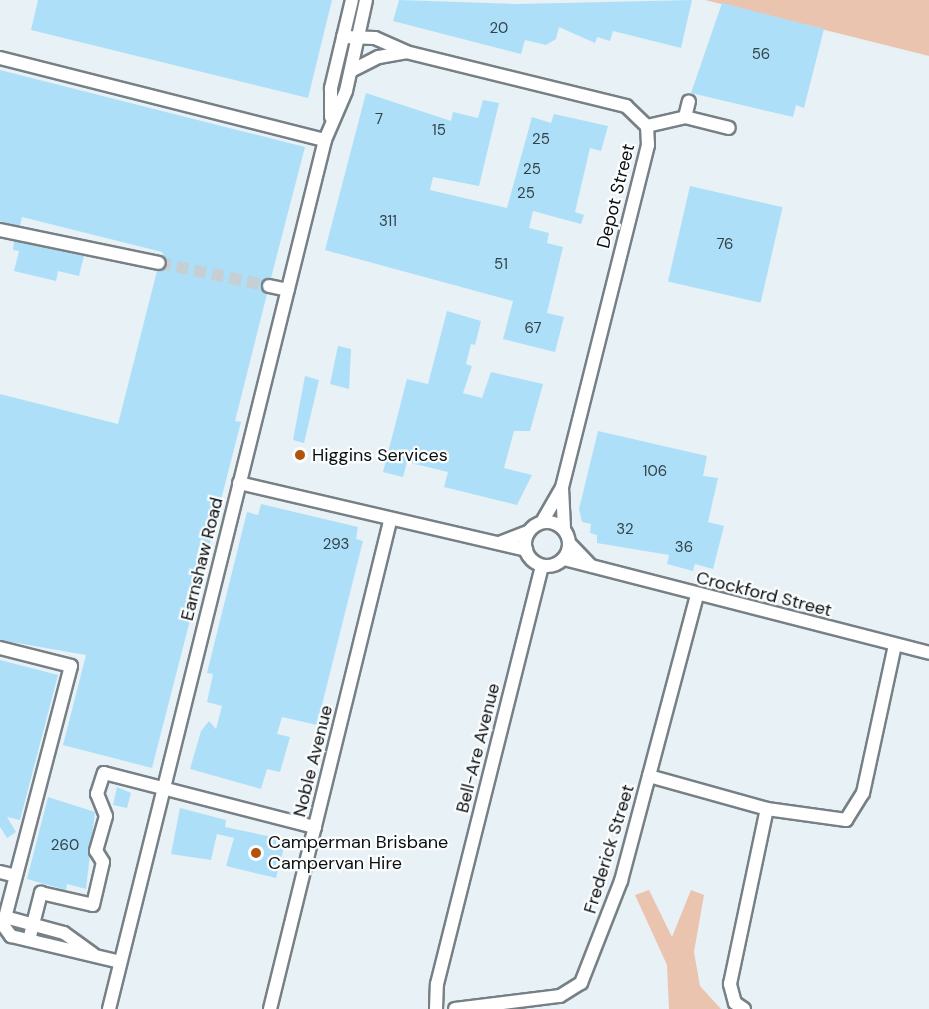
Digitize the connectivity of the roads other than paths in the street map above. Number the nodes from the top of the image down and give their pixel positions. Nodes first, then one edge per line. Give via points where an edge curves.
1 (352, 0) edge
2 (366, 0) edge
3 (359, 36) junction
4 (343, 37) junction
5 (406, 52) junction
6 (0, 58) edge
7 (351, 71) junction
8 (689, 101) dead end
9 (684, 117) junction
10 (331, 118) junction
11 (647, 126) junction
12 (729, 128) dead end
13 (325, 140) junction
14 (0, 230) edge
15 (159, 263) tunnel mouth
16 (269, 286) tunnel mouth
17 (288, 290) junction
18 (239, 483) junction
19 (562, 488) junction
20 (390, 521) junction
21 (542, 522) junction
22 (564, 528) junction
23 (528, 532) junction
24 (499, 543) junction
25 (570, 544) junction
26 (526, 550) junction
27 (564, 559) junction
28 (542, 566) junction
29 (591, 566) junction
30 (697, 596) junction
31 (895, 645) junction
32 (0, 648) edge
33 (929, 653) edge
34 (649, 776) junction
35 (163, 789) junction
36 (767, 809) junction
37 (315, 827) junction
38 (0, 872) edge
39 (16, 876) junction
40 (4, 900) edge
41 (3, 922) edge
42 (33, 925) junction
43 (29, 940) junction
44 (97, 957) junction
45 (120, 962) junction
46 (109, 1009) edge
47 (270, 1009) edge
48 (436, 1009) edge
49 (455, 1009) edge
50 (744, 1009) edge

1 - 4 street, Earnshaw Road
2 - 3 street, Earnshaw Road
3 - 4 street, Depot Street
3 - 5 street, Depot Street via 392,43
3 - 7 street, Earnshaw Road
4 - 10 street, Earnshaw Road via 331,88
5 - 7 street, Depot Street via 379,57
5 - 11 street, Depot Street via 626,106
6 - 13 street
7 - 10 street, Earnshaw Road
8 - 9 street
9 - 11 street
9 - 12 street
10 - 13 street, Earnshaw Road
11 - 19 street, Depot Street via 648,145
13 - 17 street, Earnshaw Road
14 - 15 street
16 - 17 street
17 - 18 street, Earnshaw Road
18 - 20 street
18 - 35 street, Earnshaw Road
19 - 21 street, Depot Street
19 - 22 street, Depot Street
20 - 24 street
20 - 37 street, Noble Avenue
21 - 22 street
21 - 23 street
22 - 25 street
23 - 24 street
23 - 26 street
24 - 26 street
25 - 27 street
25 - 29 street
26 - 28 street
27 - 28 street
27 - 29 street, Crockford Street
28 - 48 street, Bell-Are Avenue via 437,984
29 - 30 street, Crockford Street
30 - 31 street, Crockford Street
30 - 34 street, Frederick Street
31 - 33 street, Crockford Street
31 - 36 street via 863,793 854,812 833,822
32 - 39 street via 71,666
34 - 36 street
34 - 49 street, Frederick Street via 621,881 581,983 560,996
35 - 37 street
35 - 42 street via 104,773 97,794 106,816 96,851 103,862 93,905 41,893
35 - 45 street, Earnshaw Road
36 - 50 street via 730,984 735,1002
37 - 47 street, Noble Avenue
38 - 39 street
39 - 40 street
40 - 41 street
41 - 42 street
41 - 43 street via 10,936
42 - 43 street
42 - 44 street via 64,933
43 - 44 street
44 - 45 street
45 - 46 street, Earnshaw Road

